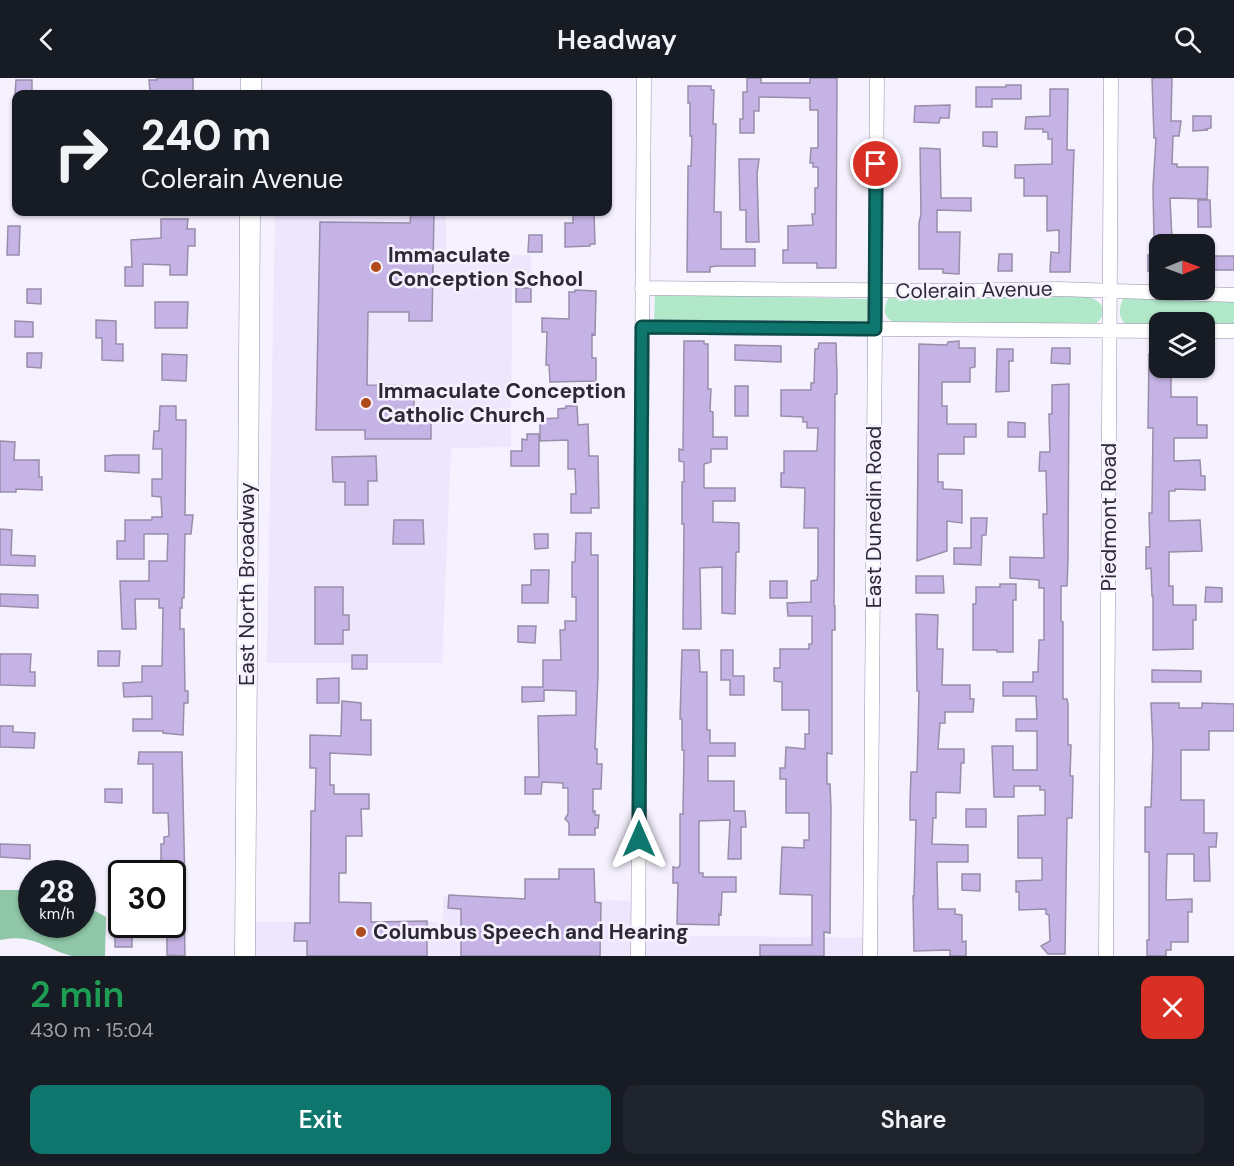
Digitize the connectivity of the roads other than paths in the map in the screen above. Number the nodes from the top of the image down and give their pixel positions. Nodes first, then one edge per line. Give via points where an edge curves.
1 (644, 78) edge
2 (877, 78) edge
3 (1112, 78) edge
4 (250, 216) edge
5 (642, 288) junction
6 (875, 291) junction
7 (1110, 291) junction
8 (1234, 295) edge
9 (642, 327) junction
10 (875, 329) junction
11 (1110, 330) junction
12 (1149, 331) edge
13 (1215, 331) edge
14 (1234, 332) edge
15 (245, 956) edge
16 (638, 956) edge
17 (870, 956) edge
18 (1106, 956) edge

1 - 5 street
2 - 6 street, East Dunedin Road
3 - 7 street, Piedmont Road
4 - 15 main road, East North Broadway
5 - 6 street, Colerain Avenue
5 - 9 street
6 - 7 street, Colerain Avenue
6 - 10 street, East Dunedin Road
7 - 8 street, Colerain Avenue
7 - 11 street, Piedmont Road
9 - 10 street, Colerain Avenue
9 - 16 street
10 - 11 street, Colerain Avenue
10 - 17 street, East Dunedin Road
11 - 12 street, Colerain Avenue
11 - 18 street, Piedmont Road
13 - 14 street

